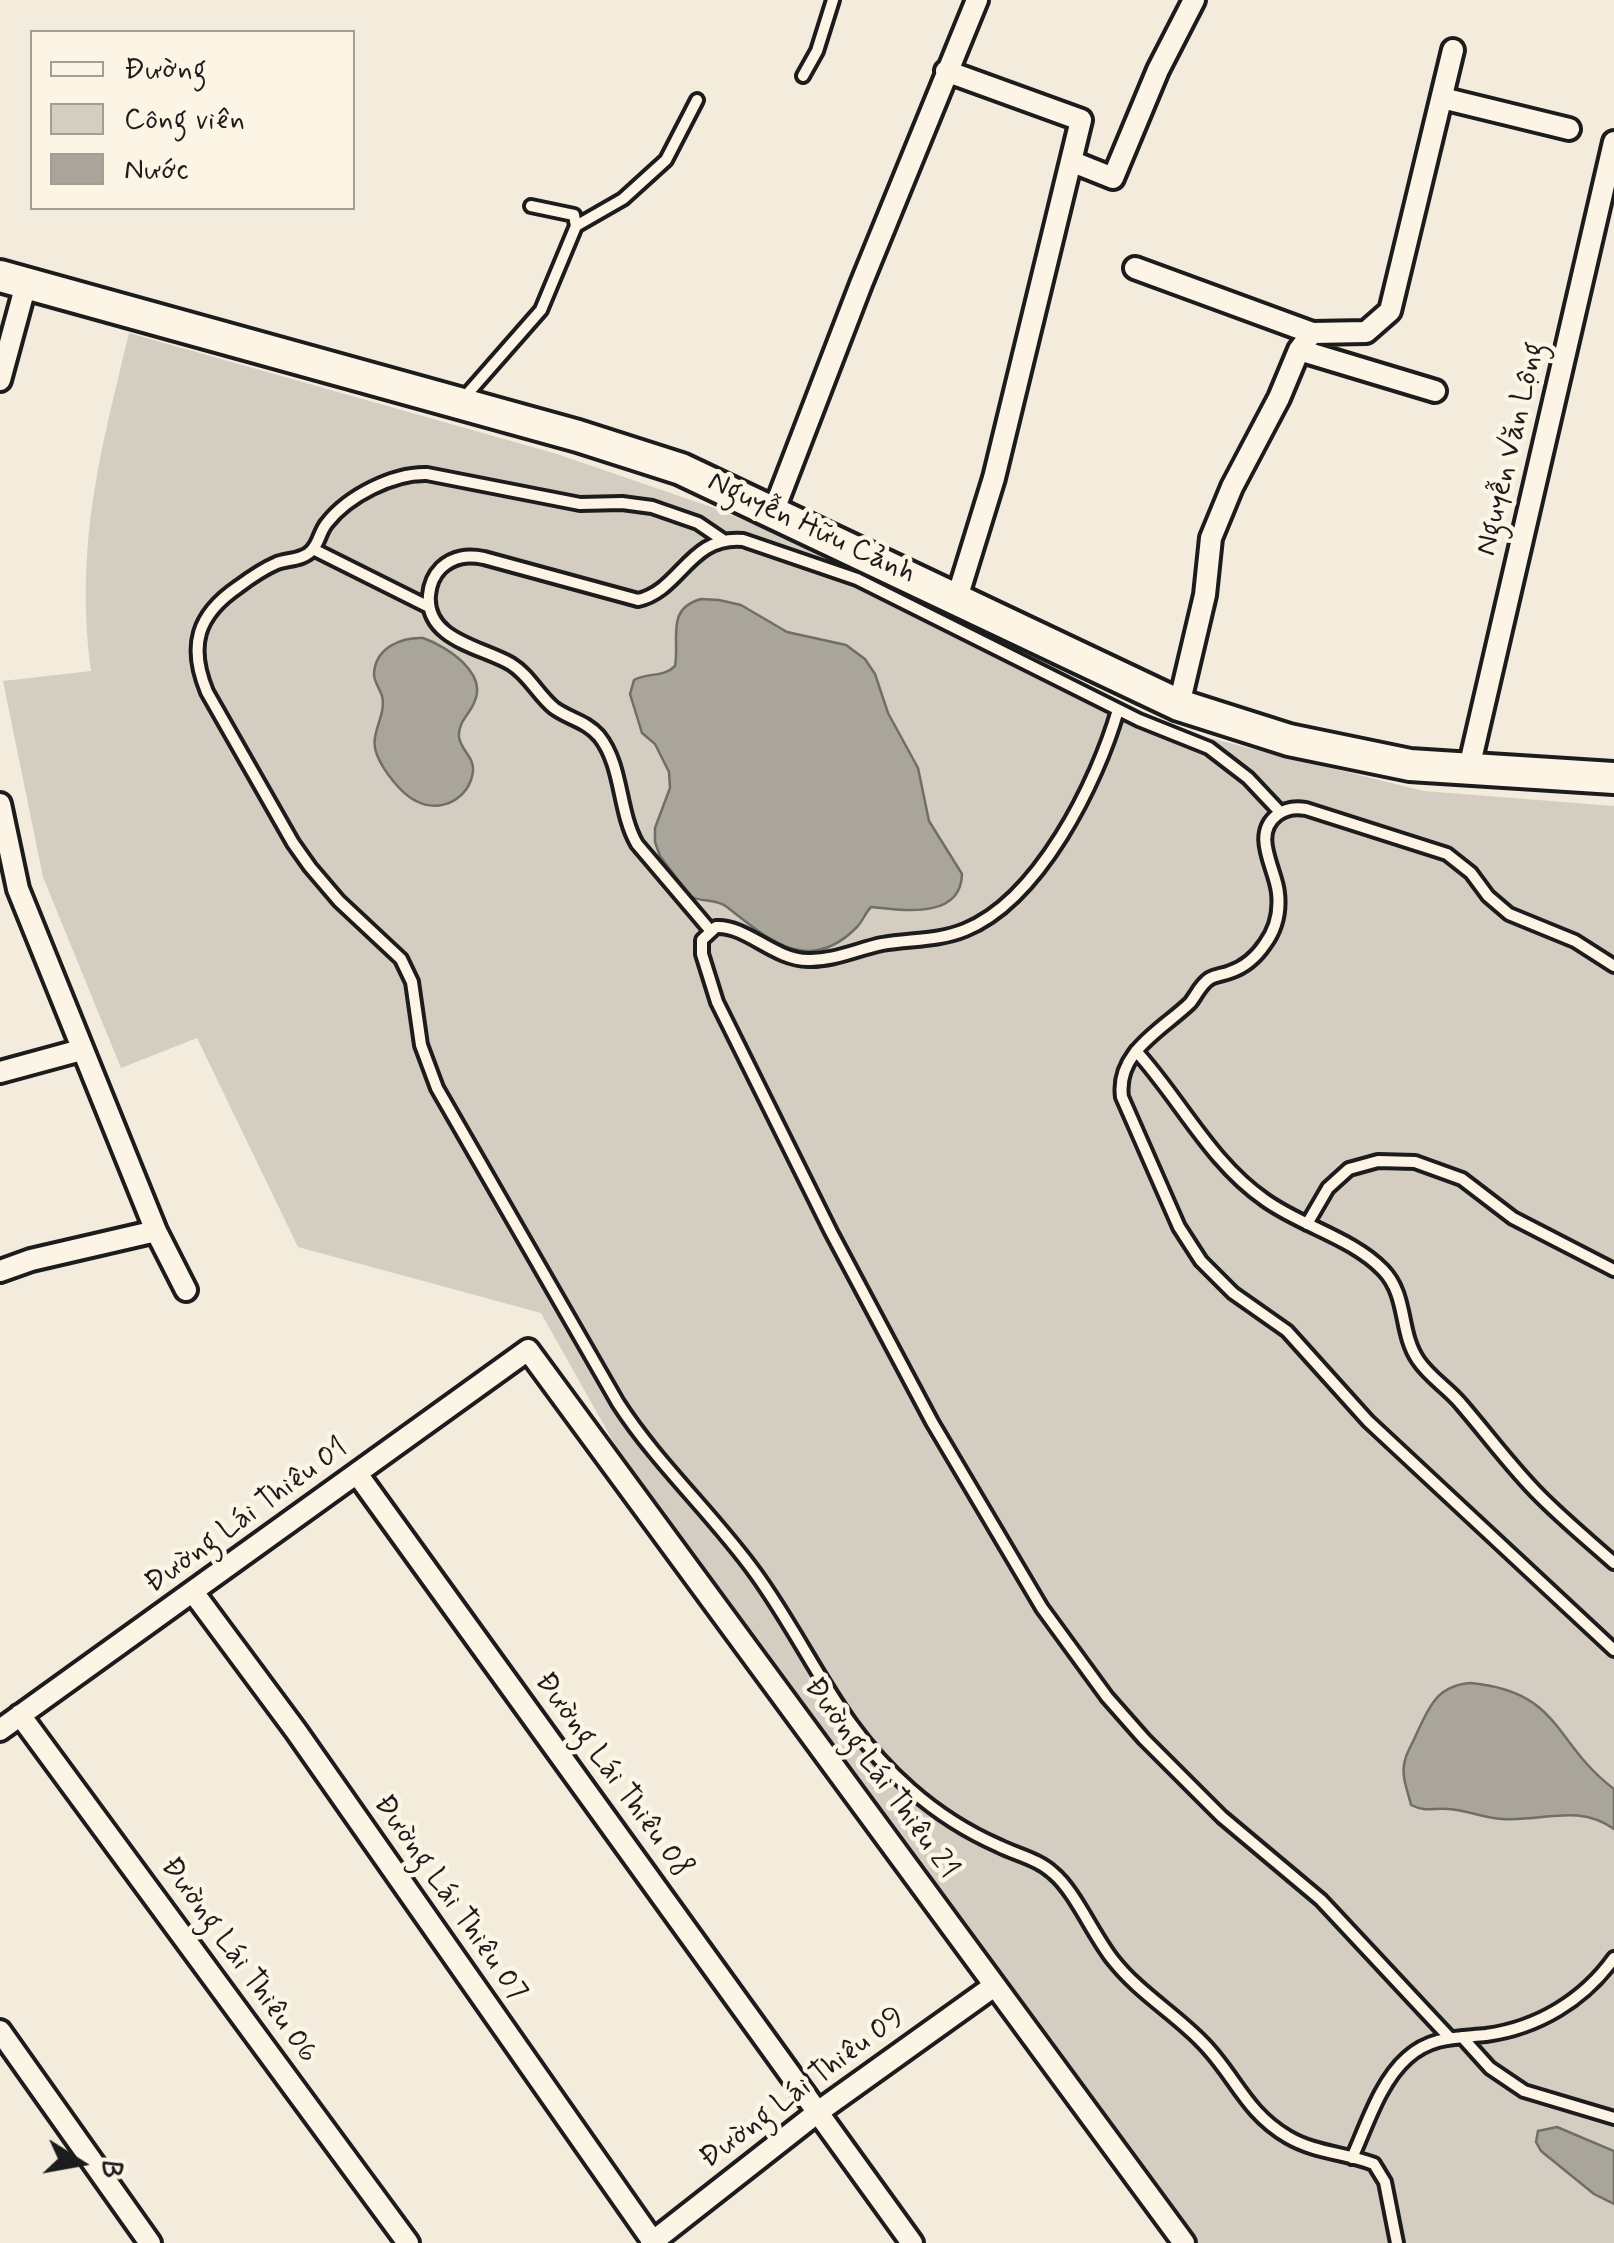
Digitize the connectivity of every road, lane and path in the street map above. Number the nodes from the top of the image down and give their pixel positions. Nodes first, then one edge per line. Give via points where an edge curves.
1 (833, 0) edge
2 (977, 0) edge
3 (1194, 0) edge
4 (1453, 50) dead end
5 (946, 71) junction
6 (803, 76) dead end
7 (1442, 98) junction
8 (697, 100) dead end
9 (1568, 128) dead end
10 (1614, 142) edge
11 (1073, 162) junction
12 (531, 206) dead end
13 (576, 226) junction
14 (1135, 268) dead end
15 (13, 280) edge
16 (1306, 342) junction
17 (0, 380) edge
18 (1434, 392) dead end
19 (458, 405) junction
20 (774, 510) junction
21 (723, 540) junction
22 (314, 549) junction
23 (957, 598) junction
24 (429, 606) junction
25 (1180, 706) junction
26 (1118, 710) junction
27 (1469, 768) junction
28 (1614, 778) edge
29 (0, 804) edge
30 (1280, 812) junction
31 (710, 930) junction
32 (1614, 966) edge
33 (82, 1050) junction
34 (1136, 1050) junction
35 (0, 1072) edge
36 (1307, 1224) junction
37 (156, 1231) junction
38 (1614, 1270) edge
39 (0, 1271) edge
40 (186, 1290) dead end
41 (528, 1350) joint
42 (358, 1475) junction
43 (1614, 1562) edge
44 (193, 1592) junction
45 (1614, 1650) edge
46 (20, 1716) junction
47 (0, 1728) edge
48 (1614, 1958) edge
49 (994, 1986) junction
50 (0, 2032) edge
51 (1462, 2036) junction
52 (1449, 2038) junction
53 (818, 2112) junction
54 (1614, 2118) edge
55 (1352, 2158) junction
56 (652, 2242) edge
57 (150, 2243) edge
58 (408, 2243) edge
59 (912, 2243) edge
60 (1184, 2243) edge
61 (1397, 2243) edge

1 - 6 lane
2 - 5 street
3 - 11 street via 1113,178
4 - 7 street
5 - 11 street via 1081,120
5 - 20 street
7 - 9 street
7 - 16 street via 1390,312 1366,332
8 - 13 lane via 666,160 624,199
10 - 27 street, Nguyễn Văn Lộng
11 - 23 street
12 - 13 lane via 574,215
13 - 19 lane via 542,310
14 - 16 street
15 - 17 street
15 - 19 street, Nguyễn Hữu Cảnh
16 - 18 street
16 - 25 street via 1211,538
19 - 20 street, Nguyễn Hữu Cảnh via 655,460
20 - 23 street, Nguyễn Hữu Cảnh
21 - 22 lane via 652,506 580,504 414,474 342,508
21 - 24 lane via 693,557 660,591 638,600 456,558 438,570
21 - 26 lane via 743,540 857,579
22 - 24 lane
22 - 55 lane via 259,572 210,611 198,639 204,683 310,867 401,959 437,1088 626,1415 747,1562 839,1711 885,1767 957,1824 1054,1873 1114,1963 1203,2042 1271,2126 1307,2147
23 - 25 street, Nguyễn Hữu Cảnh
24 - 31 lane via 443,631 510,664 554,707 598,735 637,844
25 - 27 street, Nguyễn Hữu Cảnh via 1289,740 1410,765
26 - 30 lane via 1225,758
26 - 31 lane via 1072,818 1015,895 986,920 940,938 821,960 783,956 723,926
27 - 28 street, Nguyễn Hữu Cảnh
29 - 33 street via 18,889
30 - 32 lane via 1306,809 1447,854 1509,914 1575,941
30 - 34 lane via 1266,836 1279,895 1270,938 1242,966 1207,980
31 - 52 lane via 702,954 722,1011 890,1343 1042,1608 1144,1740 1321,1900
33 - 35 street
33 - 37 street
34 - 36 lane via 1232,1171
34 - 45 lane via 1124,1070 1122,1097 1201,1261 1287,1331 1368,1421
36 - 38 lane via 1320,1198 1349,1170 1378,1160 1414,1162 1462,1179 1513,1218
36 - 43 lane via 1384,1270 1398,1292 1409,1345 1424,1368 1536,1492
37 - 39 street
37 - 40 street
41 - 42 street, Đường Lái Thiêu 01
41 - 49 street, Đường Lái Thiêu 21
42 - 44 street, Đường Lái Thiêu 01
42 - 53 street, Đường Lái Thiêu 08
44 - 46 street, Đường Lái Thiêu 01
44 - 56 street, Đường Lái Thiêu 07
46 - 47 street, Đường Lái Thiêu 01
46 - 58 street, Đường Lái Thiêu 06
48 - 51 lane via 1591,1986 1554,2012 1512,2030
49 - 53 street, Đường Lái Thiêu 09
49 - 60 street, Đường Lái Thiêu 21
50 - 57 street
51 - 52 lane
51 - 54 lane via 1490,2068 1524,2091
52 - 55 lane via 1416,2050 1396,2069
53 - 56 street, Đường Lái Thiêu 09
53 - 59 street, Đường Lái Thiêu 08
55 - 61 lane via 1374,2164 1382,2174

